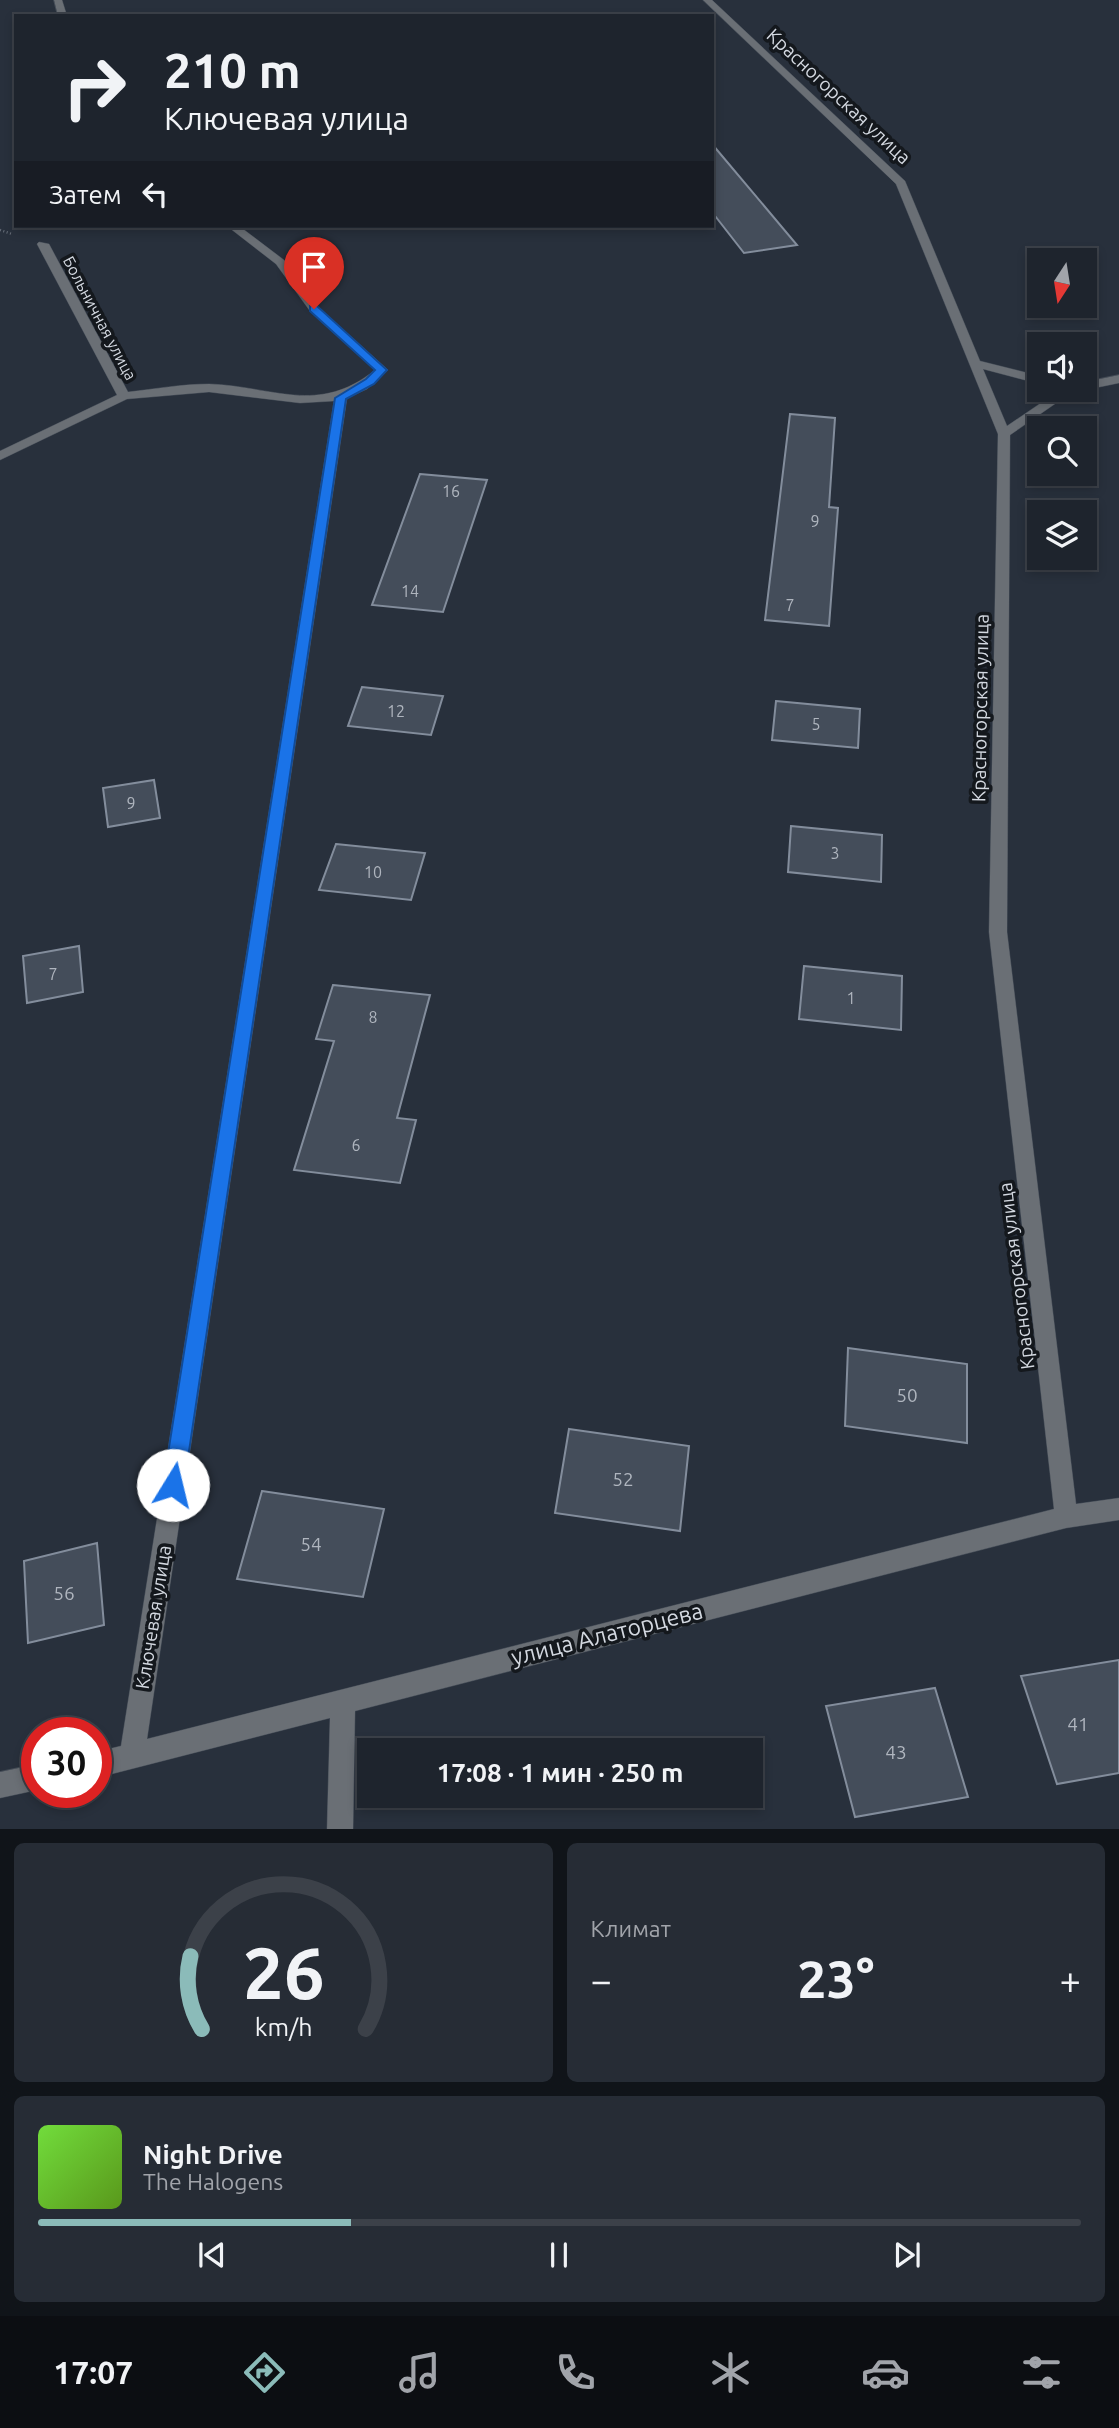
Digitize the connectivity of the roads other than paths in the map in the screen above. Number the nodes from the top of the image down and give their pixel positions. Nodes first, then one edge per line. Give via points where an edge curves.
1 (707, 0) edge
2 (235, 228) edge
3 (43, 244) dead end
4 (975, 363) junction
5 (1027, 377) edge
6 (1119, 379) edge
7 (1097, 384) edge
8 (124, 396) junction
9 (341, 398) junction
10 (1052, 402) edge
11 (1004, 435) junction
12 (0, 456) edge
13 (1119, 1509) edge
14 (1066, 1517) junction
15 (342, 1702) junction
16 (132, 1757) junction
17 (112, 1761) edge
18 (21, 1780) edge
19 (0, 1785) edge
20 (340, 1829) edge

1 - 4 street, Красногорская улица via 901,183
2 - 9 street via 280,262 314,309 382,370
3 - 8 street, Больничная улица
4 - 5 street
4 - 11 street, Красногорская улица
6 - 7 street
8 - 9 street via 209,388 295,399
8 - 12 street, Больничная улица
9 - 16 street, Ключевая улица
10 - 11 street
11 - 14 street, Красногорская улица via 998,932
13 - 14 street, улица Алаторцева
14 - 15 street, улица Алаторцева
15 - 16 street, улица Алаторцева
15 - 20 street
16 - 17 street, улица Алаторцева
18 - 19 street

